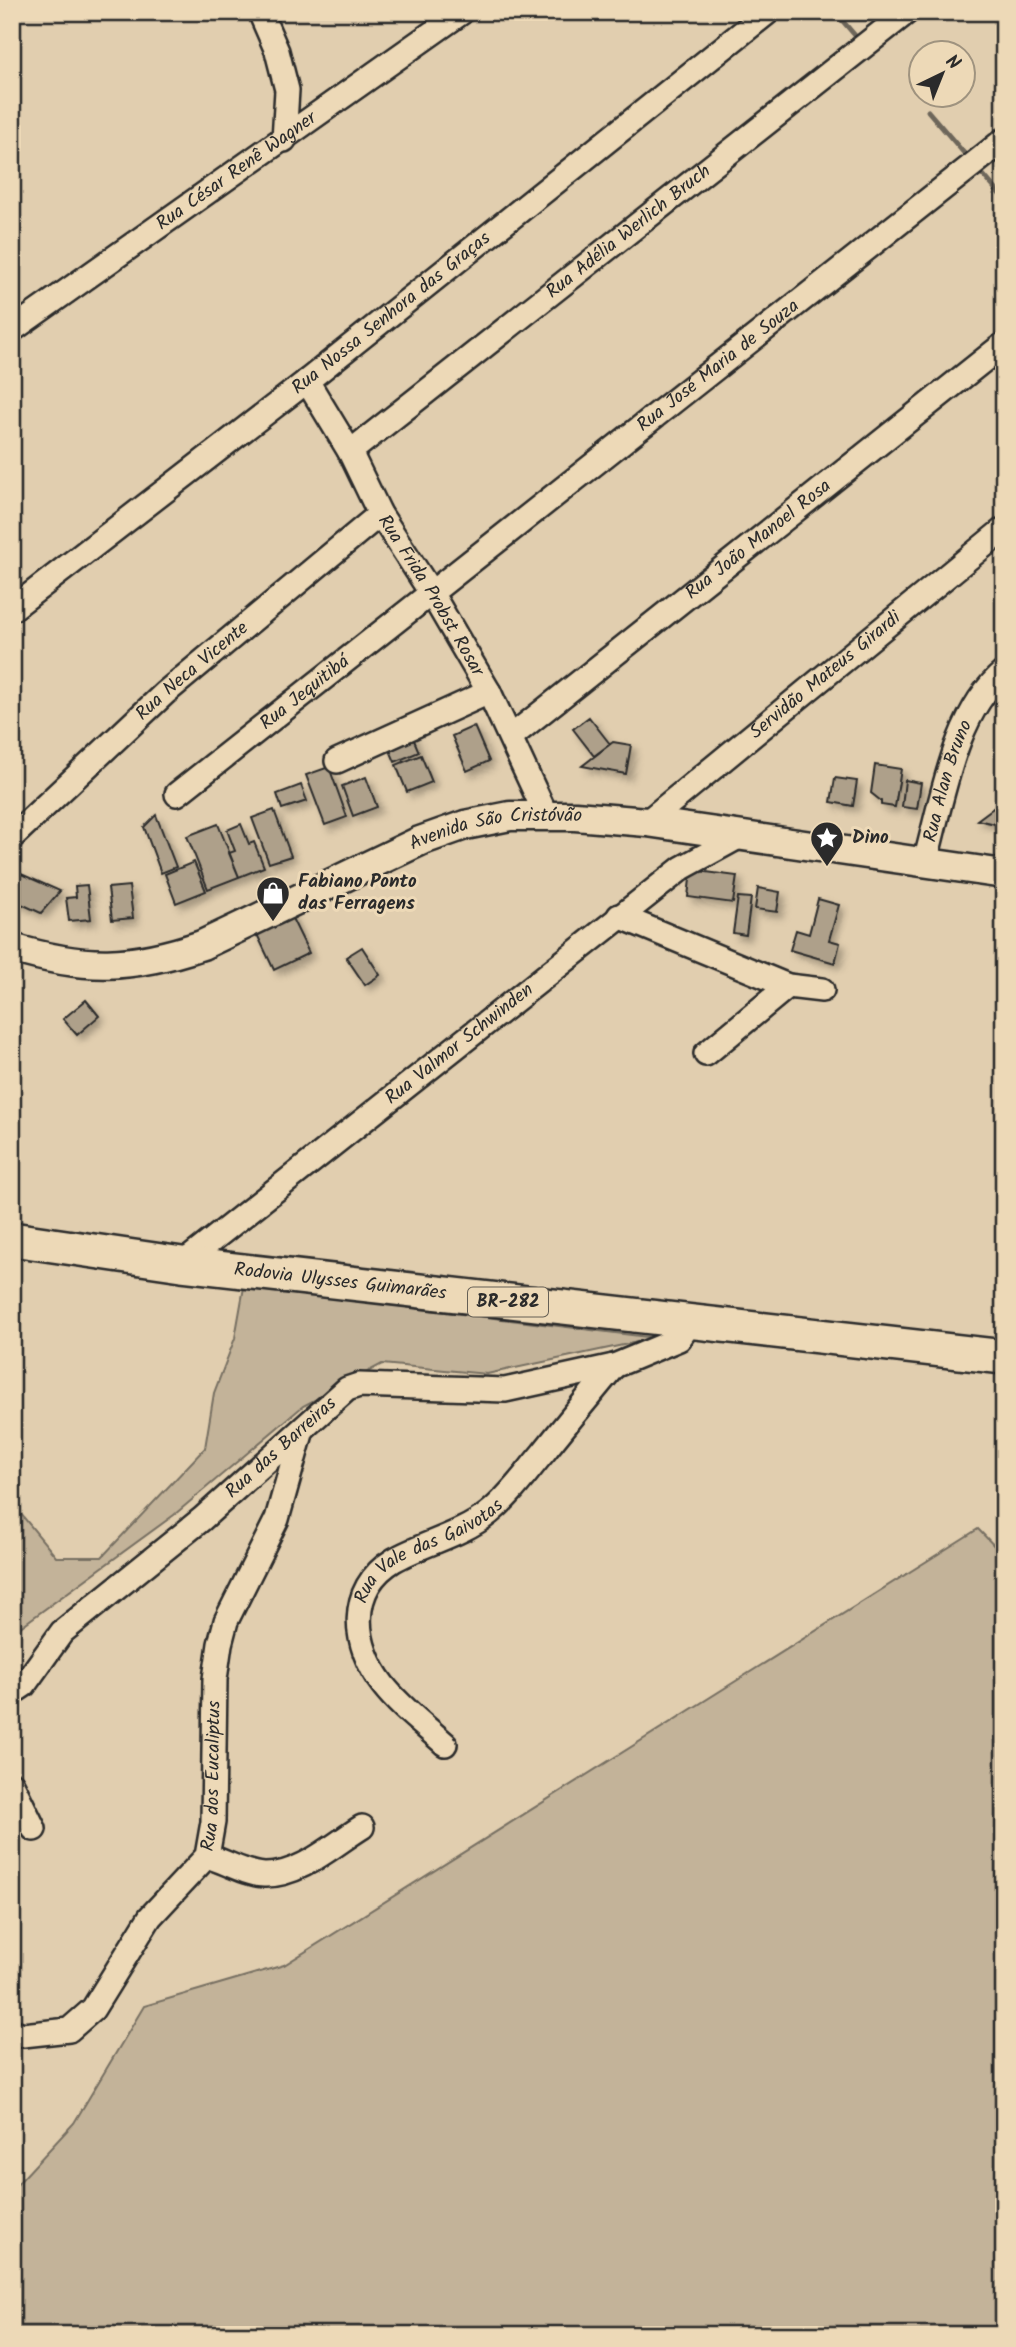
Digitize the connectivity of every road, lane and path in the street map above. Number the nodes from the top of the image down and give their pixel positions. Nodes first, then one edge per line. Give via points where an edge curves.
1 (260, 12) edge
2 (462, 12) edge
3 (768, 12) edge
4 (907, 12) edge
5 (284, 140) junction
6 (996, 146) edge
7 (12, 330) edge
8 (1004, 344) edge
9 (307, 381) junction
10 (350, 452) junction
11 (380, 514) junction
12 (1004, 529) edge
13 (430, 591) junction
14 (12, 609) edge
15 (1004, 672) edge
16 (489, 692) junction
17 (512, 736) junction
18 (337, 761) dead end
19 (177, 794) dead end
20 (546, 815) junction
21 (647, 822) junction
22 (744, 834) junction
23 (12, 837) edge
24 (925, 862) junction
25 (1004, 874) edge
26 (619, 916) junction
27 (12, 948) edge
28 (788, 986) junction
29 (822, 990) dead end
30 (706, 1054) dead end
31 (12, 1239) edge
32 (182, 1265) junction
33 (690, 1323) junction
34 (1004, 1357) edge
35 (614, 1366) junction
36 (302, 1430) junction
37 (12, 1693) edge
38 (445, 1744) dead end
39 (12, 1784) edge
40 (362, 1827) dead end
41 (34, 1829) dead end
42 (206, 1856) junction
43 (12, 2031) edge

1 - 5 street via 287,90
2 - 5 street, Rua César Renê Wagner
3 - 9 street, Rua Nossa Senhora das Graças
4 - 10 street, Rua Adélia Werlich Bruch
5 - 7 street, Rua César Renê Wagner
6 - 13 street, Rua José Maria de Souza
8 - 17 street, Rua João Manoel Rosa
9 - 10 street, Rua Frida Probst Rosar
9 - 14 street, Rua Nossa Senhora das Graças
10 - 11 street, Rua Frida Probst Rosar
11 - 13 street, Rua Frida Probst Rosar
11 - 23 street, Rua Neca Vicente via 165,693
12 - 21 street, Servidão Mateus Girardi
13 - 16 street, Rua Frida Probst Rosar
13 - 19 street, Rua Jequitibá
15 - 24 street, Rua Alan Bruno via 982,694 963,729
16 - 17 street, Rua Frida Probst Rosar
16 - 18 street
17 - 20 street, Rua Frida Probst Rosar
20 - 21 main road, Avenida São Cristóvão
20 - 27 main road, Avenida São Cristóvão via 465,825 421,841 169,956 91,965
21 - 22 main road, Avenida São Cristóvão
22 - 24 main road, Avenida São Cristóvão
22 - 26 street, Rua Valmor Schwinden via 682,868
24 - 25 main road, Avenida São Cristóvão
26 - 28 street
26 - 32 street, Rua Valmor Schwinden
28 - 29 street
28 - 30 street
31 - 32 highway, Rodovia Ulysses Guimarães / BR-282
32 - 33 highway, Rodovia Ulysses Guimarães / BR-282
33 - 34 highway, Rodovia Ulysses Guimarães / BR-282
33 - 35 street, Rua das Barreiras via 679,1339
35 - 36 street, Rua das Barreiras via 505,1390 359,1385 337,1396
35 - 38 street, Rua Vale das Gaivotas via 489,1513 392,1562 374,1576 363,1594 359,1636 368,1661 396,1699
36 - 37 street, Rua das Barreiras via 202,1519 62,1632 24,1685
36 - 42 street, Rua dos Eucaliptus via 277,1519 226,1621 220,1644 215,1679 213,1822
39 - 41 street
40 - 42 street via 305,1864 283,1872 263,1875
42 - 43 street, Rua dos Eucaliptus via 150,1917 93,2009 69,2030 23,2035

